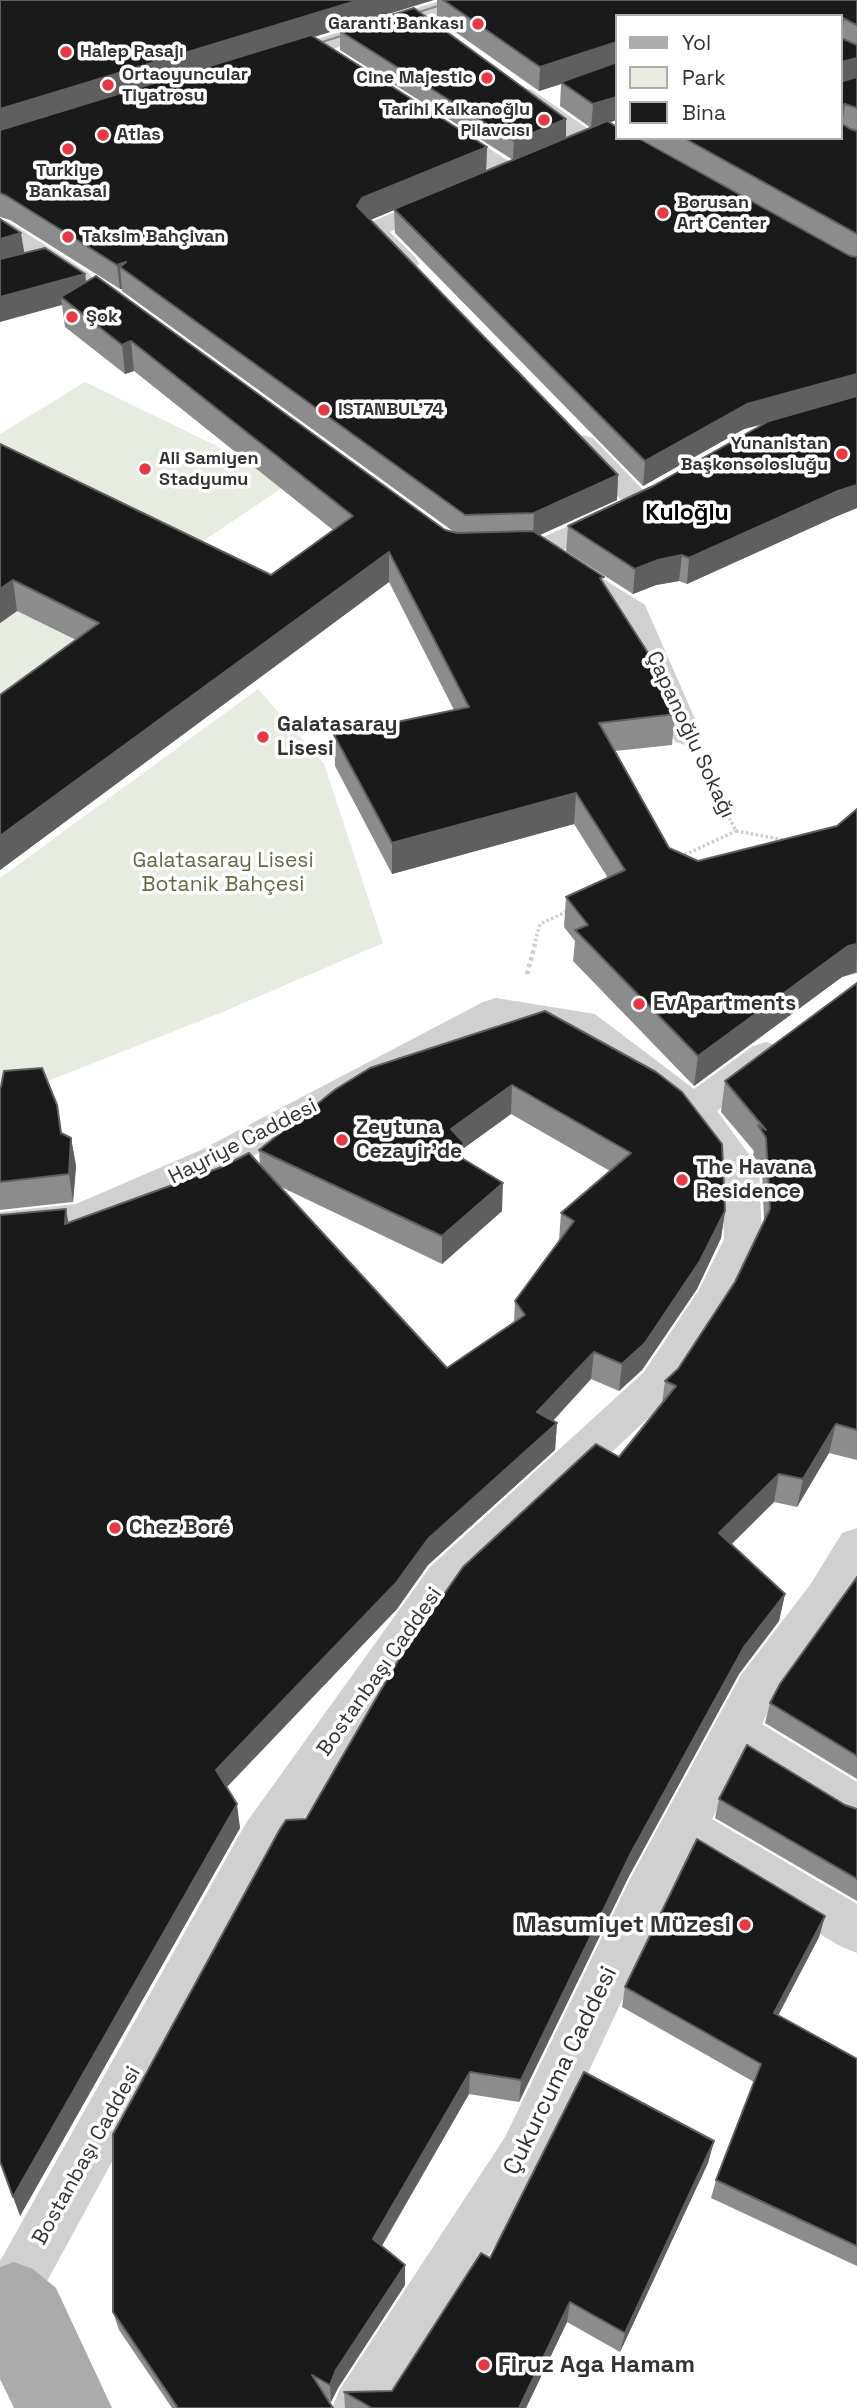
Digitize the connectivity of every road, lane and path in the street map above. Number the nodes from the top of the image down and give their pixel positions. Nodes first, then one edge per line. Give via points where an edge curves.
1 (467, 0) edge
2 (432, 16) edge
3 (315, 47) junction
4 (337, 61) edge
5 (249, 68) edge
6 (503, 79) edge
7 (559, 95) edge
8 (536, 103) junction
9 (428, 120) edge
10 (587, 141) edge
11 (484, 183) edge
12 (460, 193) edge
13 (0, 227) edge
14 (427, 285) edge
15 (98, 290) edge
16 (565, 427) edge
17 (539, 550) junction
18 (471, 551) edge
19 (686, 735) joint
20 (736, 831) junction
21 (797, 845) edge
22 (675, 860) edge
23 (577, 906) edge
24 (516, 1013) junction
25 (792, 1036) edge
26 (694, 1108) junction
27 (0, 1227) edge
28 (852, 1565) edge
29 (734, 1731) junction
30 (857, 1807) edge
31 (683, 1827) junction
32 (857, 1930) edge
33 (5, 2277) edge
34 (43, 2408) edge
35 (85, 2408) edge
36 (359, 2408) edge

1 - 2 street
2 - 3 street
3 - 4 street
3 - 5 street
6 - 8 street
7 - 8 street
8 - 10 street
9 - 11 street via 520,167
12 - 14 street via 373,230
13 - 15 street via 38,264
16 - 17 street via 651,496
17 - 18 street
17 - 19 street, Çapanoğlu Sokağı via 634,612
19 - 20 path, Çapanoğlu Sokağı
20 - 21 path via 785,838
20 - 22 path, Çapanoğlu Sokağı
23 - 24 path via 540,924
24 - 26 street, Hayriye Caddesi via 582,1023
24 - 27 street, Hayriye Caddesi via 496,1011 214,1160 82,1219
25 - 26 street
26 - 33 street, Bostanbaşı Caddesi via 740,1168 743,1239 714,1299 658,1384 445,1580 263,1838
28 - 29 street, Çukurcuma Caddesi via 757,1689
29 - 30 street
29 - 31 street, Çukurcuma Caddesi
31 - 32 street
31 - 36 street, Çukurcuma Caddesi via 523,2155
33 - 34 main road via 5,2332
33 - 35 main road via 37,2308

